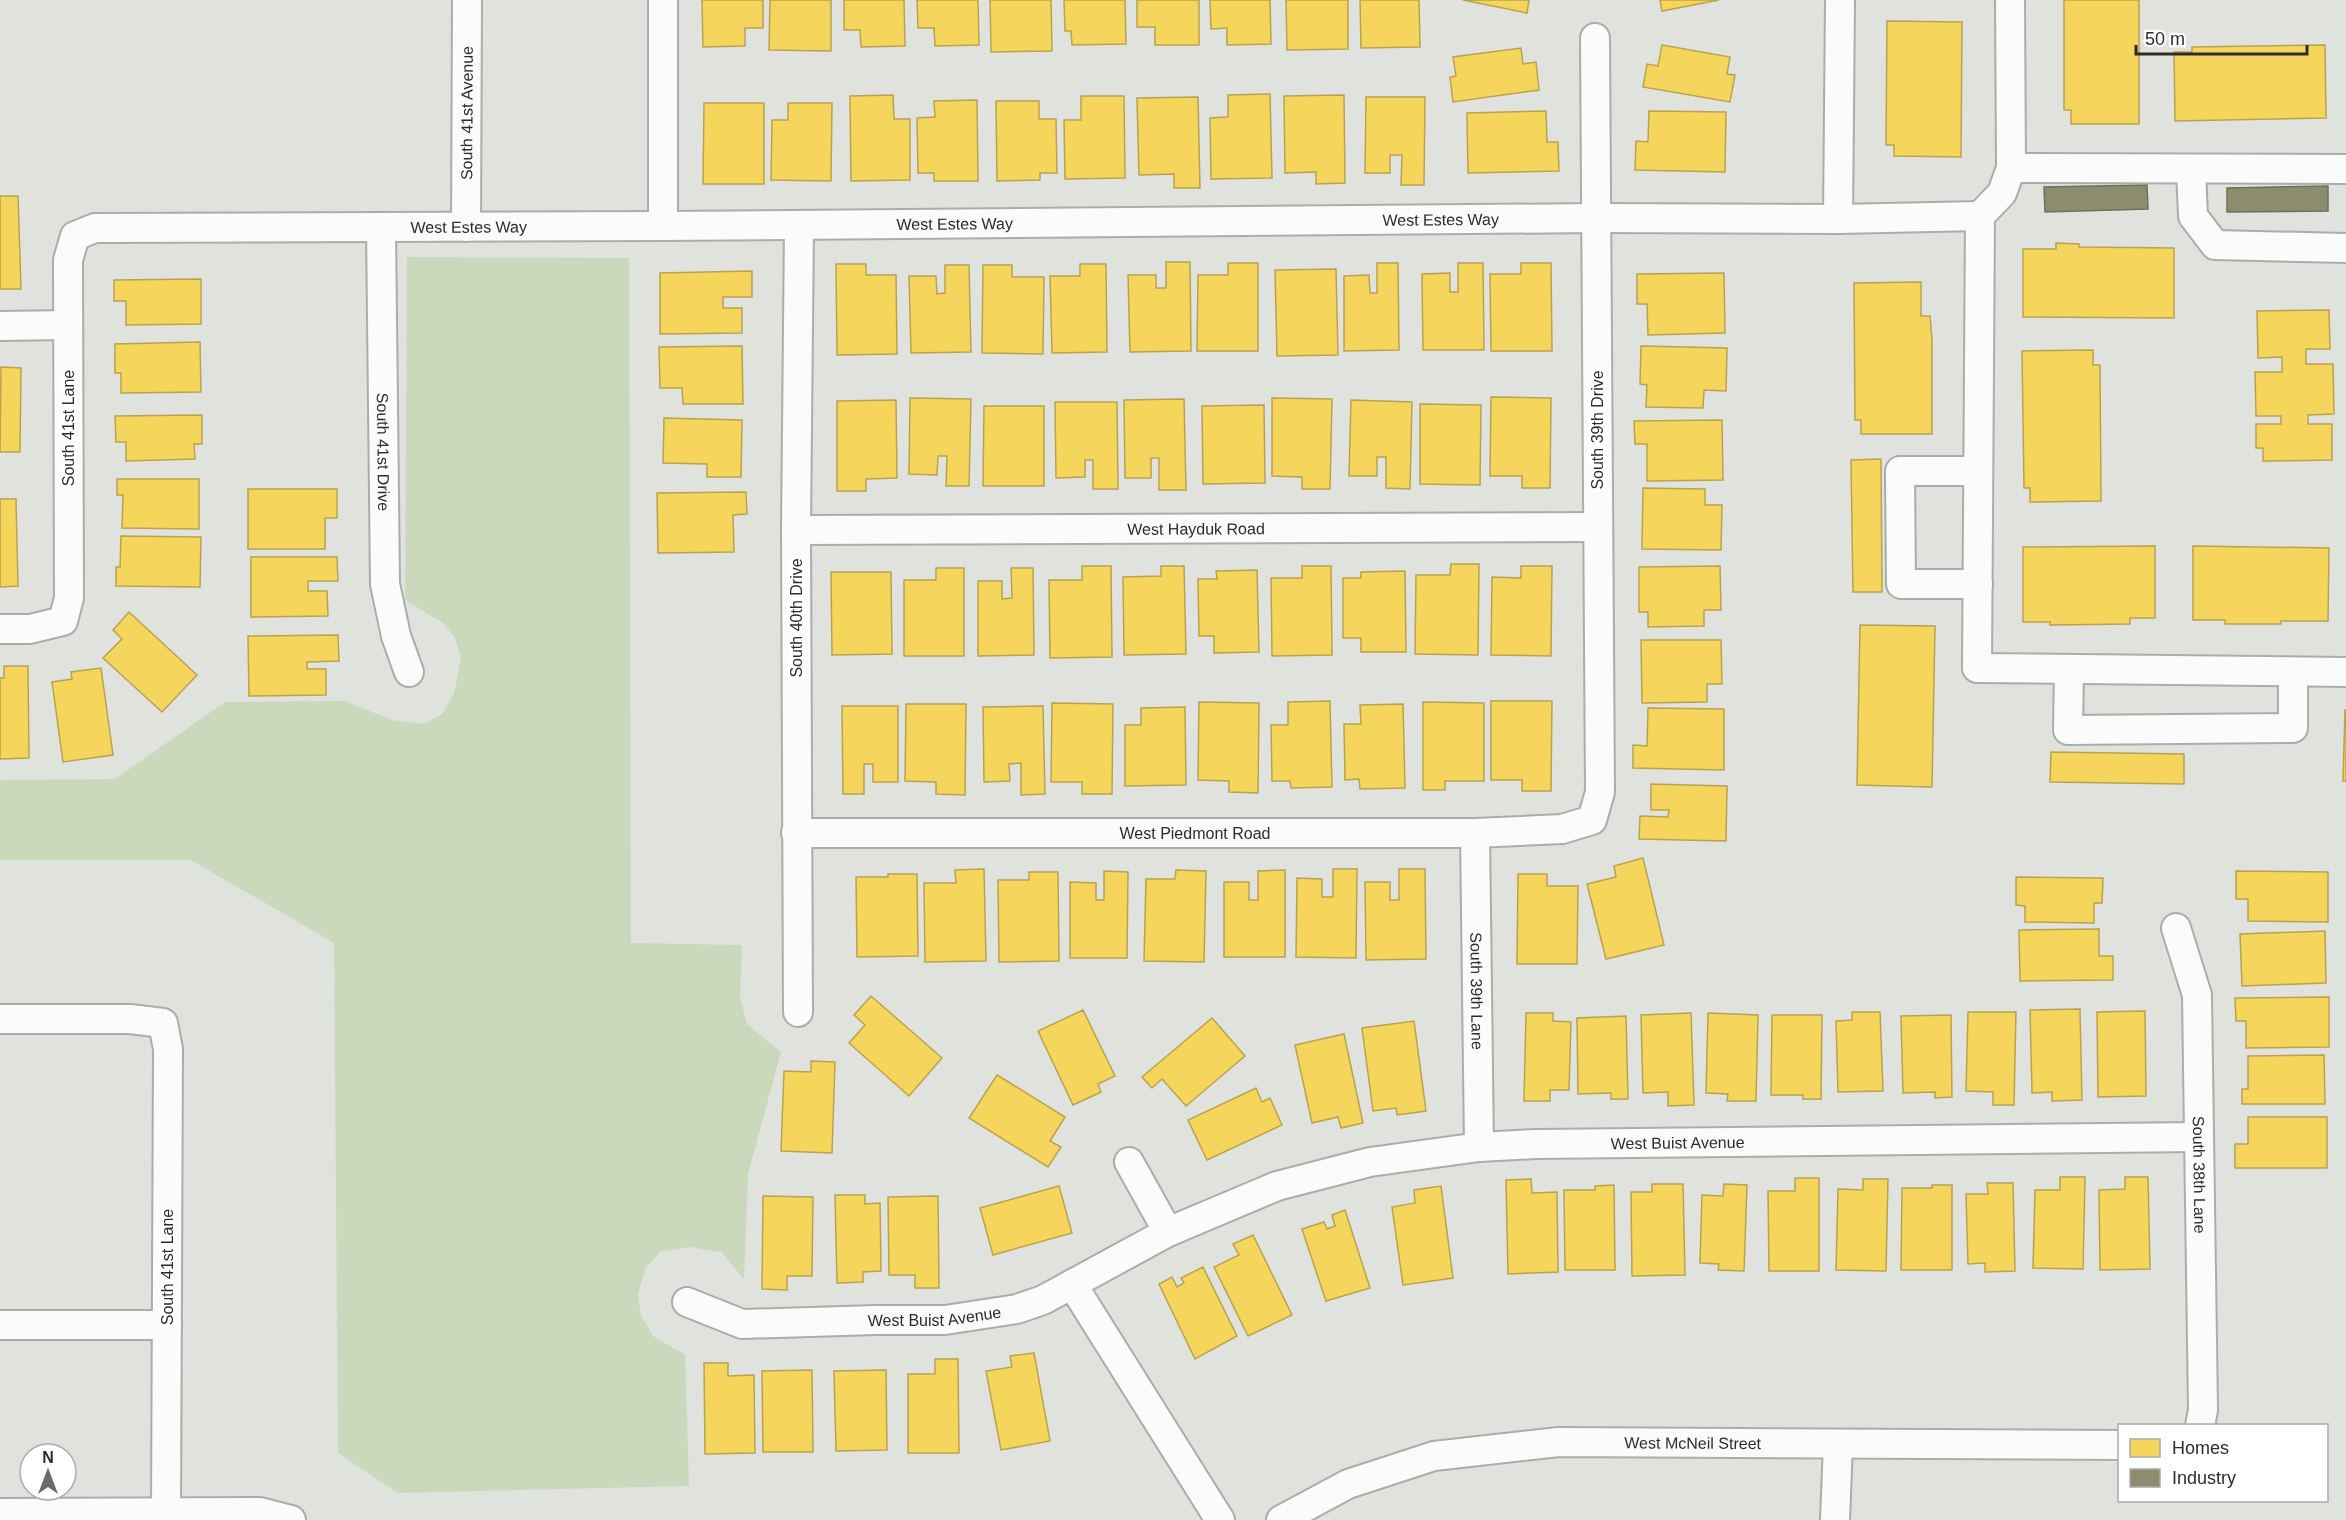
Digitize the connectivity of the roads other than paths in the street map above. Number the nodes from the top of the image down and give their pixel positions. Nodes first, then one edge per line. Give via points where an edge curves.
1 (467, 0) edge
2 (663, 0) edge
3 (1840, 0) edge
4 (2010, 0) edge
5 (1595, 38) dead end
6 (2011, 168) junction
7 (2191, 168) junction
8 (2346, 169) edge
9 (1980, 216) junction
10 (1598, 218) junction
11 (1838, 219) junction
12 (799, 225) junction
13 (663, 226) junction
14 (466, 227) junction
15 (381, 228) junction
16 (75, 236) joint
17 (2346, 248) edge
18 (0, 326) edge
19 (68, 326) junction
20 (1978, 471) junction
21 (1597, 527) junction
22 (796, 530) junction
23 (1978, 585) junction
24 (0, 629) edge
25 (2069, 669) junction
26 (409, 672) dead end
27 (2293, 672) junction
28 (2346, 672) edge
29 (1592, 820) joint
30 (796, 833) junction
31 (1476, 833) junction
32 (2176, 928) dead end
33 (798, 1012) dead end
34 (0, 1019) edge
35 (2199, 1137) junction
36 (1479, 1147) junction
37 (1129, 1162) dead end
38 (1168, 1232) junction
39 (1072, 1284) junction
40 (687, 1302) dead end
41 (0, 1325) edge
42 (167, 1325) junction
43 (2200, 1424) edge
44 (1838, 1444) junction
45 (2118, 1445) edge
46 (0, 1514) edge
47 (154, 1515) edge
48 (291, 1520) edge
49 (1220, 1520) edge
50 (1281, 1520) edge
51 (1835, 1520) edge

1 - 14 street, South 41st Avenue
2 - 13 street
3 - 11 street
4 - 6 street
5 - 10 street, South 39th Drive
6 - 7 street
6 - 9 street via 2002,193
7 - 8 street
7 - 17 street via 2193,216 2216,245
9 - 11 street, West Estes Way
9 - 20 street
10 - 11 street, West Estes Way
10 - 12 street, West Estes Way
10 - 21 street, South 39th Drive
12 - 13 street, West Estes Way
12 - 22 street, South 40th Drive
13 - 14 street, West Estes Way
14 - 15 street, West Estes Way
15 - 16 street, West Estes Way via 95,228
15 - 26 street, South 41st Drive via 385,584 396,636
16 - 19 street, South 41st Lane via 68,260
18 - 19 street
19 - 24 street, South 41st Lane via 69,598 63,621 30,629
20 - 23 street
20 - 23 street via 1900,471 1901,585
21 - 22 street, West Hayduk Road
21 - 29 street, South 39th Drive via 1600,792
22 - 30 street, South 40th Drive
23 - 25 street via 1977,668
25 - 27 street
25 - 27 street via 2068,730 2293,728
27 - 28 street
29 - 31 street, West Piedmont Road via 1562,829
30 - 31 street, West Piedmont Road
30 - 33 street, South 40th Drive
31 - 36 street, South 39th Lane
32 - 35 street, South 38th Lane via 2197,995
34 - 42 street, South 41st Lane via 130,1019 163,1023 168,1049
35 - 36 street, West Buist Avenue
35 - 43 street, South 38th Lane
36 - 38 street, West Buist Avenue via 1370,1162 1277,1186
37 - 38 street
38 - 39 street, West Buist Avenue
39 - 40 street, West Buist Avenue via 1017,1309 945,1320 742,1324
39 - 49 street
41 - 42 street
42 - 47 street, South 41st Lane
44 - 45 street, West McNeil Street
44 - 50 street, West McNeil Street via 1559,1442 1434,1456 1348,1484
44 - 51 street
46 - 47 street
47 - 48 street via 260,1512

